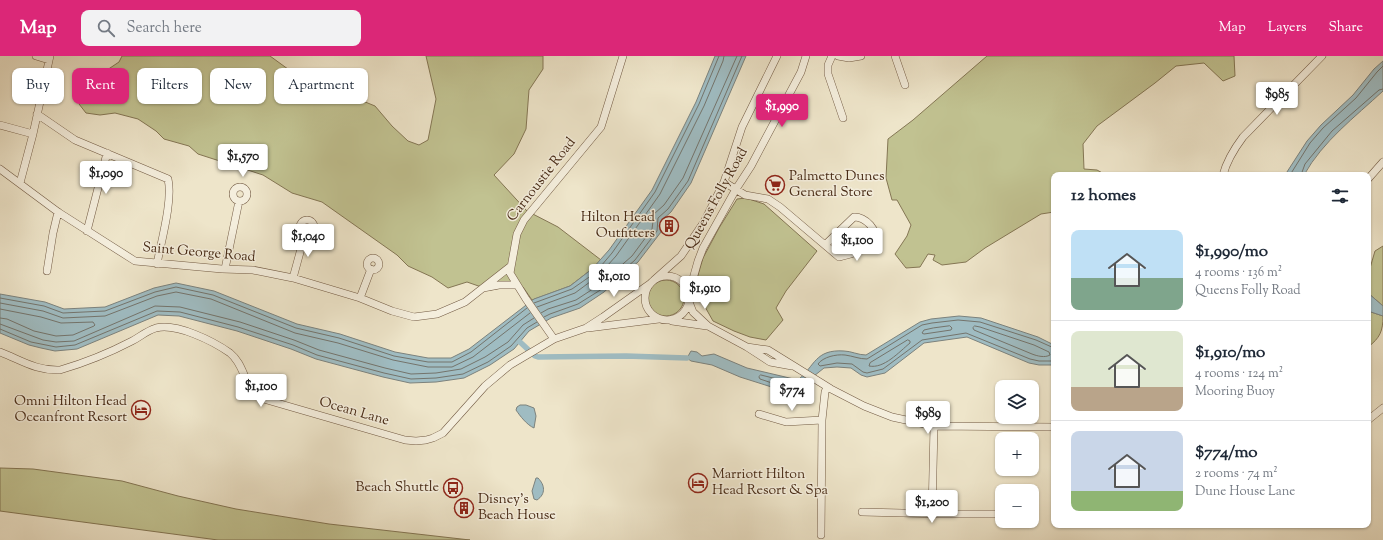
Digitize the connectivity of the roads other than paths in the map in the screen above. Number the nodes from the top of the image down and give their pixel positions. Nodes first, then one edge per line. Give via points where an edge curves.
1 (36, 56) edge
2 (623, 56) edge
3 (777, 56) edge
4 (806, 56) edge
5 (832, 56) edge
6 (838, 56) edge
7 (861, 56) edge
8 (895, 56) edge
9 (1322, 56) edge
10 (49, 58) edge
11 (905, 85) dead end
12 (37, 114) junction
13 (843, 118) dead end
14 (0, 125) edge
15 (33, 134) junction
16 (107, 153) junction
17 (1383, 162) edge
18 (0, 169) edge
19 (1224, 172) edge
20 (1371, 176) edge
21 (20, 182) junction
22 (724, 182) junction
23 (736, 189) junction
24 (239, 201) dead end
25 (58, 212) junction
26 (87, 231) junction
27 (305, 234) dead end
28 (825, 246) junction
29 (157, 264) junction
30 (511, 266) junction
31 (225, 269) junction
32 (371, 269) dead end
33 (47, 271) dead end
34 (293, 278) junction
35 (653, 281) junction
36 (517, 284) junction
37 (483, 288) junction
38 (689, 293) junction
39 (360, 298) junction
40 (689, 302) junction
41 (660, 319) junction
42 (668, 321) junction
43 (708, 326) junction
44 (586, 328) junction
45 (554, 339) junction
46 (747, 347) junction
47 (0, 352) edge
48 (798, 369) junction
49 (827, 387) junction
50 (1383, 408) edge
51 (759, 414) dead end
52 (1371, 418) edge
53 (822, 420) junction
54 (934, 426) junction
55 (1051, 427) edge
56 (862, 512) dead end
57 (932, 514) junction
58 (995, 514) edge
59 (821, 535) dead end

1 - 10 street
2 - 30 street, Carnoustie Road via 602,126 524,220 517,234
3 - 22 street, Queens Folly Road via 742,127
4 - 23 street, Queens Folly Road via 801,72
5 - 13 street via 828,74
6 - 7 street
8 - 11 street
9 - 19 street via 1243,137 1228,160
10 - 12 street
12 - 15 street
12 - 16 street via 75,140
14 - 15 street
15 - 21 street
16 - 26 street
16 - 29 street via 168,179 168,206
17 - 20 street
18 - 21 street, Saint George Road
21 - 25 street, Saint George Road
22 - 23 street
22 - 35 street, Queens Folly Road via 689,246 677,261
23 - 28 street via 745,195 768,199
23 - 38 street, Queens Folly Road via 700,255
24 - 31 street
25 - 26 street, Saint George Road
25 - 33 street
26 - 29 street, Saint George Road via 135,261
27 - 34 street
28 - 28 street via 839,257 851,255 873,242 874,231 865,219 854,217
29 - 31 street, Saint George Road
30 - 36 street, Carnoustie Road via 510,273
30 - 37 street, Saint George Road
31 - 34 street, Saint George Road via 253,270
32 - 39 street
34 - 39 street, Saint George Road
35 - 38 street via 662,276 675,277 683,282
35 - 41 street via 646,292 646,303 651,313
35 - 44 street, Ocean Lane
36 - 37 street, Saint George Road
36 - 45 street, Carnoustie Road
37 - 39 street, Saint George Road via 465,302 437,314 414,317
38 - 40 street
40 - 42 street via 679,318
40 - 43 street via 693,312
41 - 42 street
41 - 44 street, Ocean Lane
42 - 43 street
43 - 46 street
44 - 45 street, Ocean Lane
45 - 47 street, Ocean Lane via 506,368 485,386 443,433 416,441 260,398 250,389 240,366 231,354 202,338 175,328 156,328 145,332 133,341 60,370 40,369
46 - 48 street via 770,362
46 - 48 street via 768,350
48 - 49 street
49 - 53 street
49 - 54 street via 892,417
50 - 52 street
51 - 53 street via 786,422
53 - 59 street
54 - 55 street
54 - 57 street
56 - 57 street
57 - 58 street

